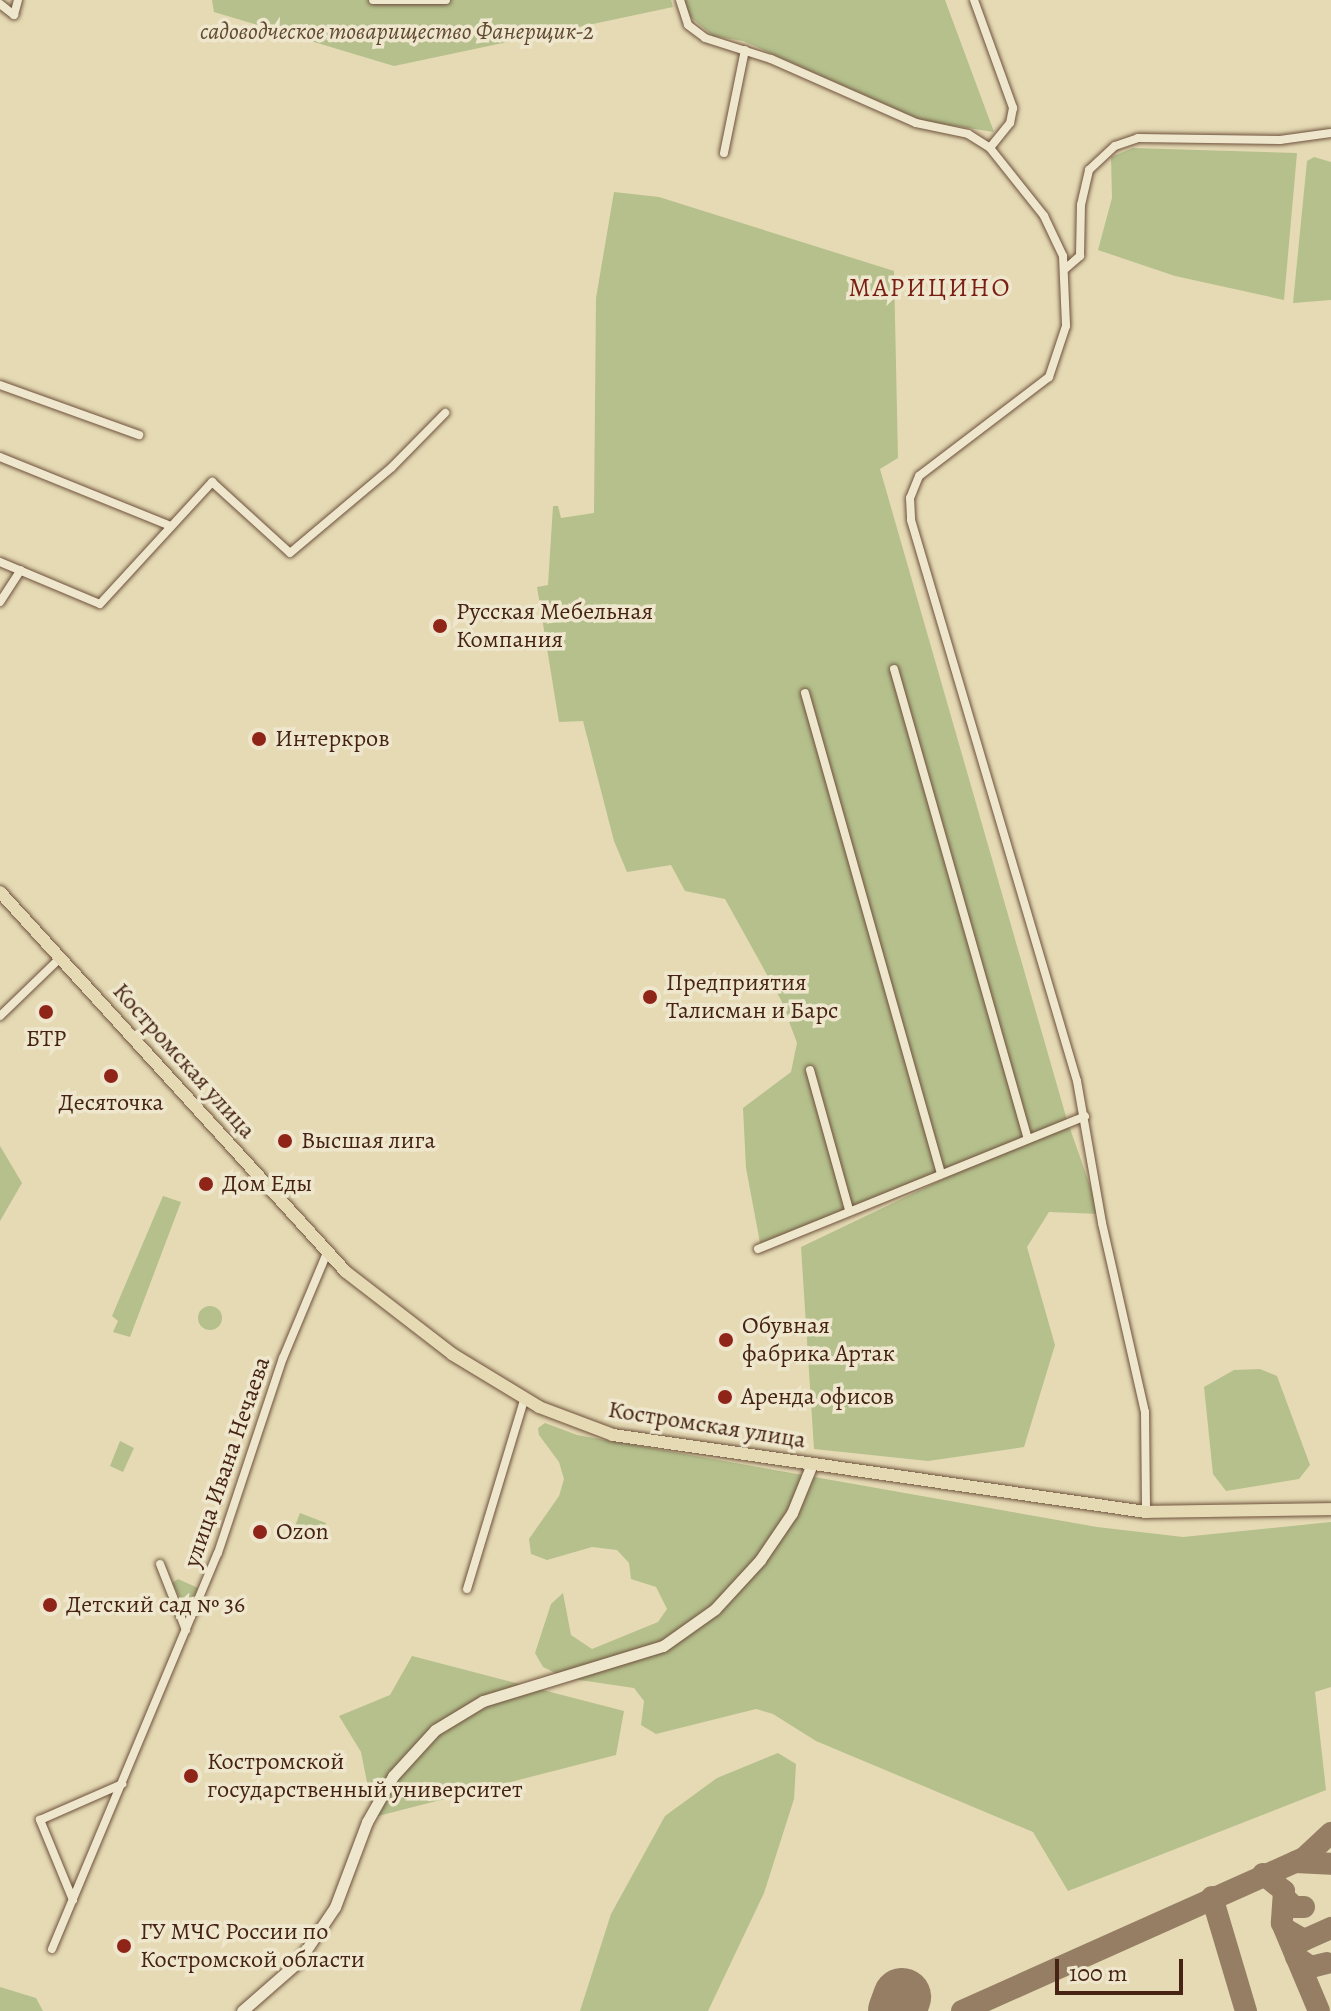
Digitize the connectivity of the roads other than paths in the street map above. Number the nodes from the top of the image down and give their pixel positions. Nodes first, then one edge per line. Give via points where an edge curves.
1 (18, 0) edge
2 (373, 0) edge
3 (446, 0) edge
4 (680, 0) edge
5 (974, 0) edge
6 (0, 4) edge
7 (745, 50) junction
8 (1331, 133) edge
9 (990, 148) junction
10 (724, 153) dead end
11 (1065, 269) junction
12 (0, 385) edge
13 (445, 413) dead end
14 (139, 435) dead end
15 (0, 457) edge
16 (171, 526) junction
17 (0, 562) edge
18 (21, 570) junction
19 (0, 602) edge
20 (894, 669) dead end
21 (805, 693) dead end
22 (0, 892) edge
23 (60, 958) junction
24 (0, 1016) edge
25 (810, 1070) dead end
26 (1085, 1116) junction
27 (1028, 1138) junction
28 (941, 1173) junction
29 (849, 1210) junction
30 (758, 1249) dead end
31 (327, 1253) junction
32 (524, 1400) junction
33 (812, 1464) junction
34 (1331, 1509) edge
35 (1146, 1512) junction
36 (160, 1564) dead end
37 (467, 1589) dead end
38 (186, 1630) junction
39 (123, 1783) junction
40 (73, 1900) junction
41 (52, 1949) dead end
42 (242, 2011) edge

1 - 6 street via 14,15
2 - 3 street
4 - 7 street via 695,33
5 - 9 street via 1013,108 1010,123
7 - 9 street via 916,123 968,134
7 - 10 street
8 - 11 street via 1280,140 1138,138 1115,146 1089,170 1081,205 1080,256
9 - 11 street via 1044,216
11 - 26 street via 1066,326 1049,377 927,469 915,481 910,498 911,520
12 - 14 street
13 - 16 street via 392,467 290,553 212,482
15 - 16 street
16 - 18 street via 100,604
17 - 18 street
18 - 19 street
20 - 27 street
21 - 28 street
22 - 23 main road, Костромская улица
23 - 24 street
23 - 31 main road, Костромская улица
25 - 29 street
26 - 27 street
26 - 35 street via 1102,1223 1145,1412
27 - 28 street
28 - 29 street
29 - 30 street
31 - 32 main road, Костромская улица via 384,1306
31 - 38 street, улица Ивана Нечаева via 283,1358 237,1501
32 - 33 main road, Костромская улица via 613,1435
32 - 37 street
33 - 35 main road, Костромская улица
33 - 42 main road via 792,1513 760,1560 715,1609 663,1646 483,1701 435,1730 393,1776 367,1822 335,1907 298,1962
34 - 35 main road, Костромская улица
36 - 38 street
38 - 39 street, улица Ивана Нечаева
39 - 40 street, улица Ивана Нечаева
39 - 40 street via 40,1820
40 - 41 street, улица Ивана Нечаева

